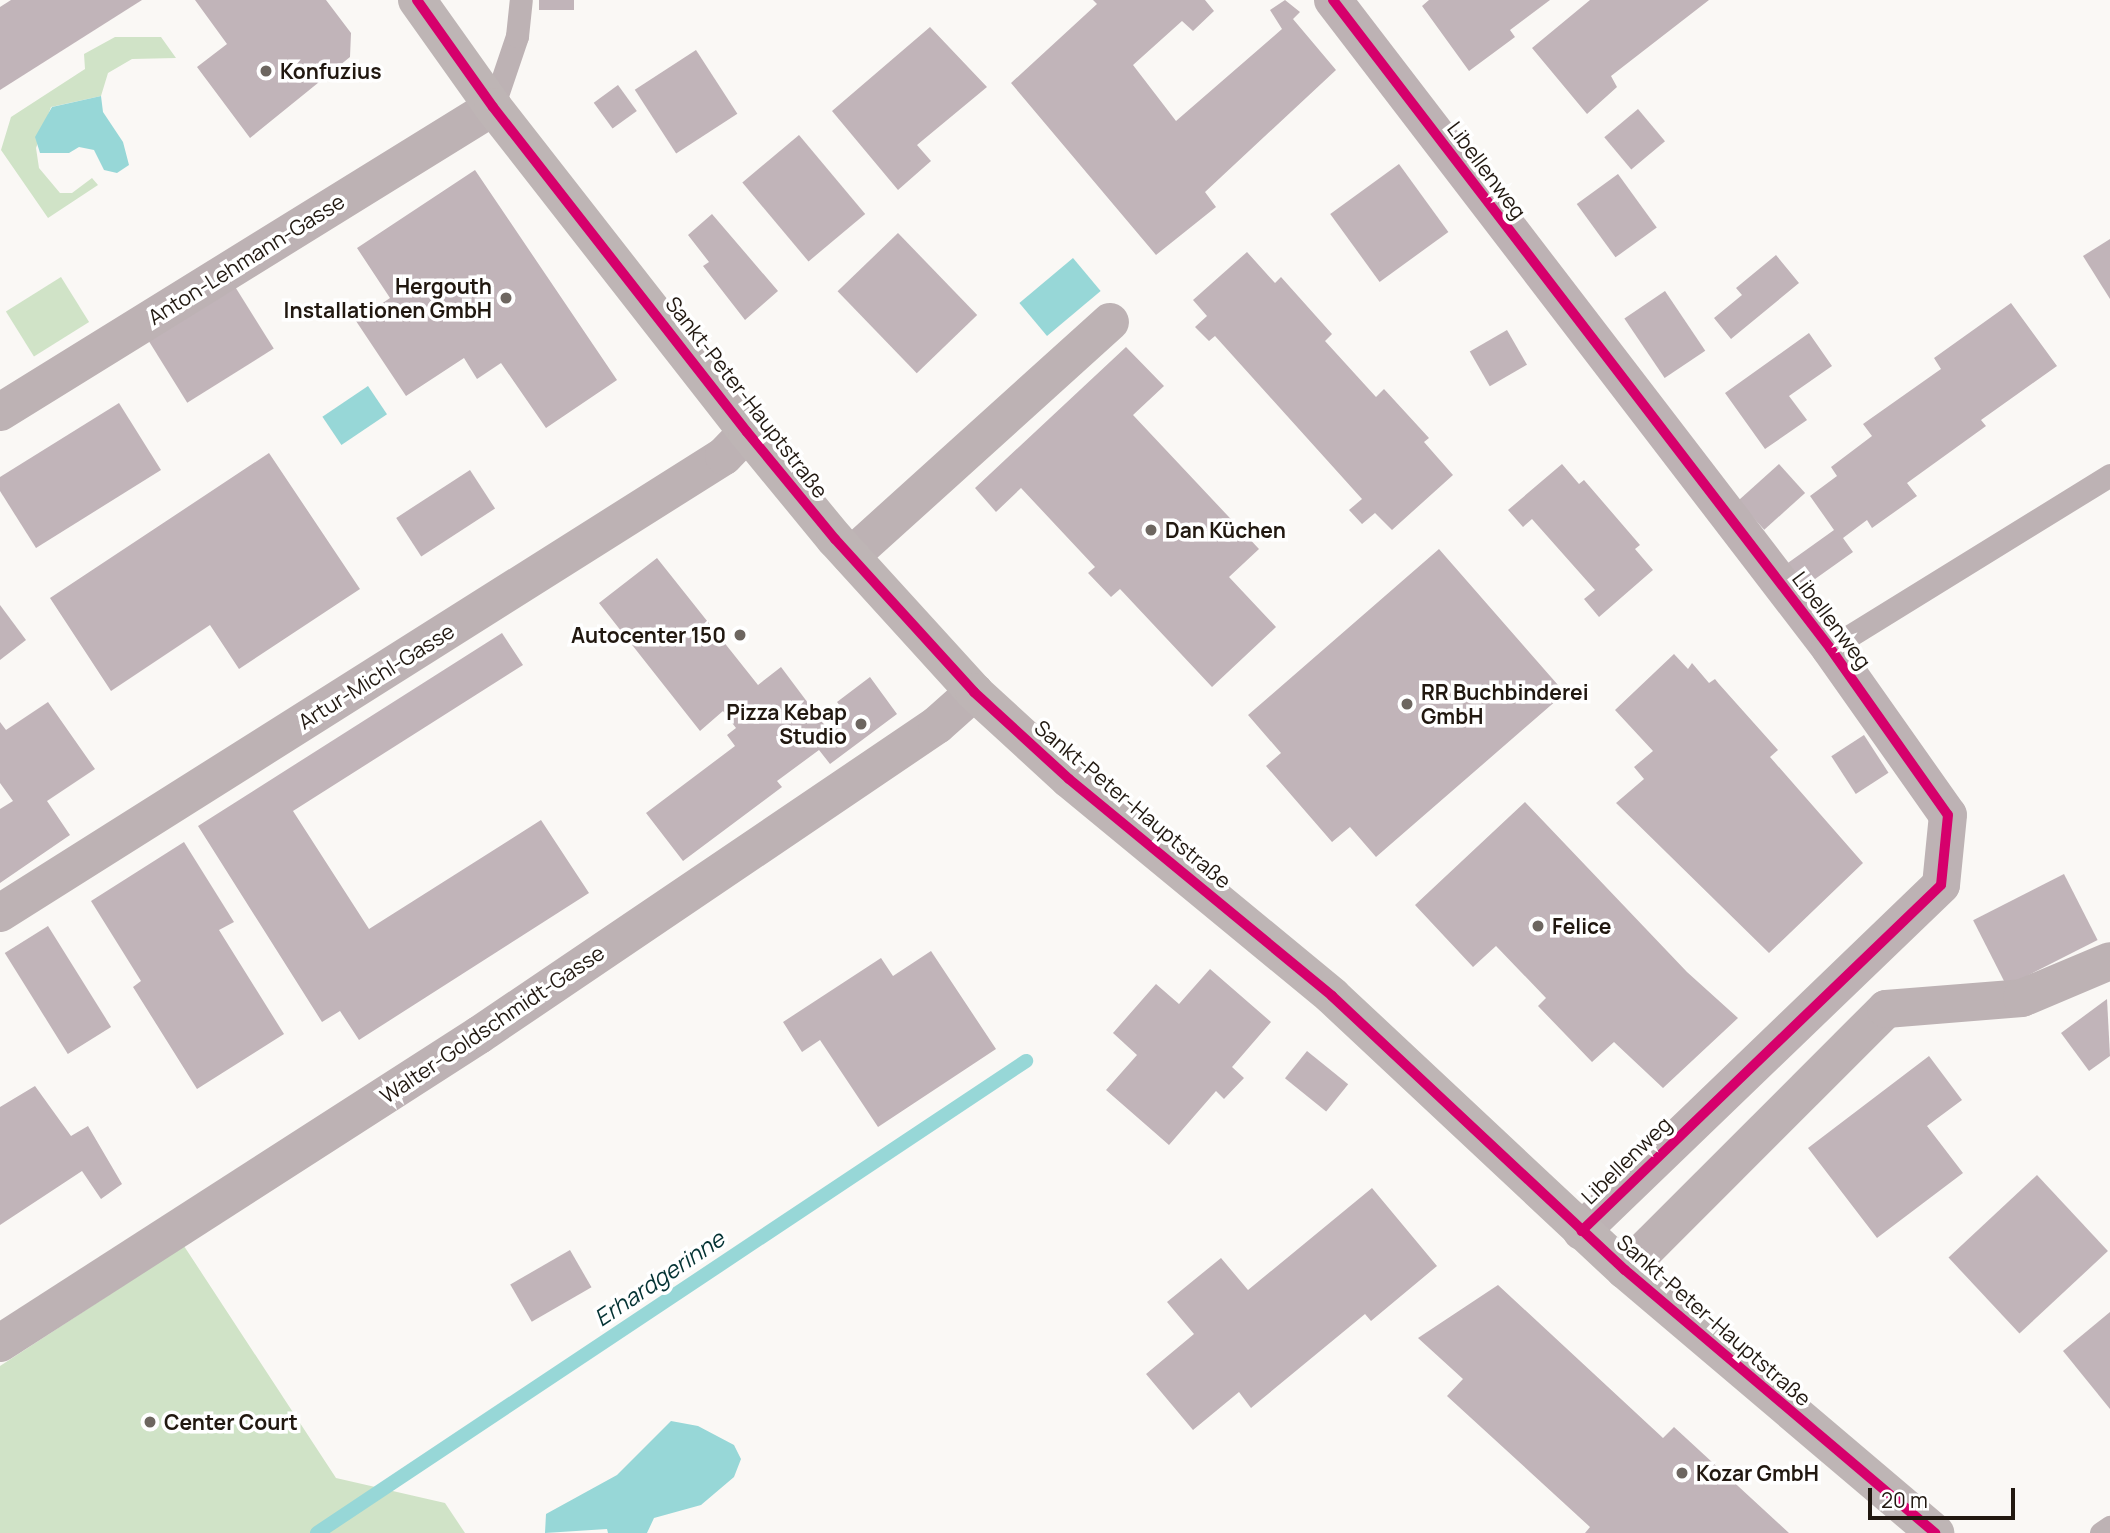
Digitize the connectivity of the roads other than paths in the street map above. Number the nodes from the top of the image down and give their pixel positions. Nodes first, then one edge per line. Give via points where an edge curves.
1 (417, 0) edge
2 (521, 0) edge
3 (1333, 0) edge
4 (493, 107) junction
5 (1110, 322) dead end
6 (0, 412) edge
7 (747, 432) junction
8 (2110, 475) edge
9 (850, 556) junction
10 (1830, 648) junction
11 (974, 692) junction
12 (0, 913) edge
13 (2110, 961) edge
14 (1582, 1231) junction
15 (1625, 1270) junction
16 (0, 1343) edge
17 (2110, 1527) edge
18 (1935, 1533) edge
19 (2101, 1533) edge

1 - 4 main road, Sankt-Peter-Hauptstraße
2 - 4 lane via 517,36
3 - 10 street, Libellenweg
4 - 6 street, Anton-Lehmann-Gasse
4 - 7 main road, Sankt-Peter-Hauptstraße
5 - 9 street
7 - 9 main road, Sankt-Peter-Hauptstraße
7 - 12 street, Artur-Michl-Gasse via 717,460
8 - 10 lane
9 - 11 main road, Sankt-Peter-Hauptstraße
10 - 14 street, Libellenweg via 1948,815 1941,885
11 - 14 main road, Sankt-Peter-Hauptstraße via 1069,779 1332,996
11 - 16 street, Walter-Goldschmidt-Gasse via 937,725 479,1035
13 - 15 street via 2022,998 1886,1009
14 - 15 main road, Sankt-Peter-Hauptstraße
15 - 18 main road, Sankt-Peter-Hauptstraße
17 - 19 lane

